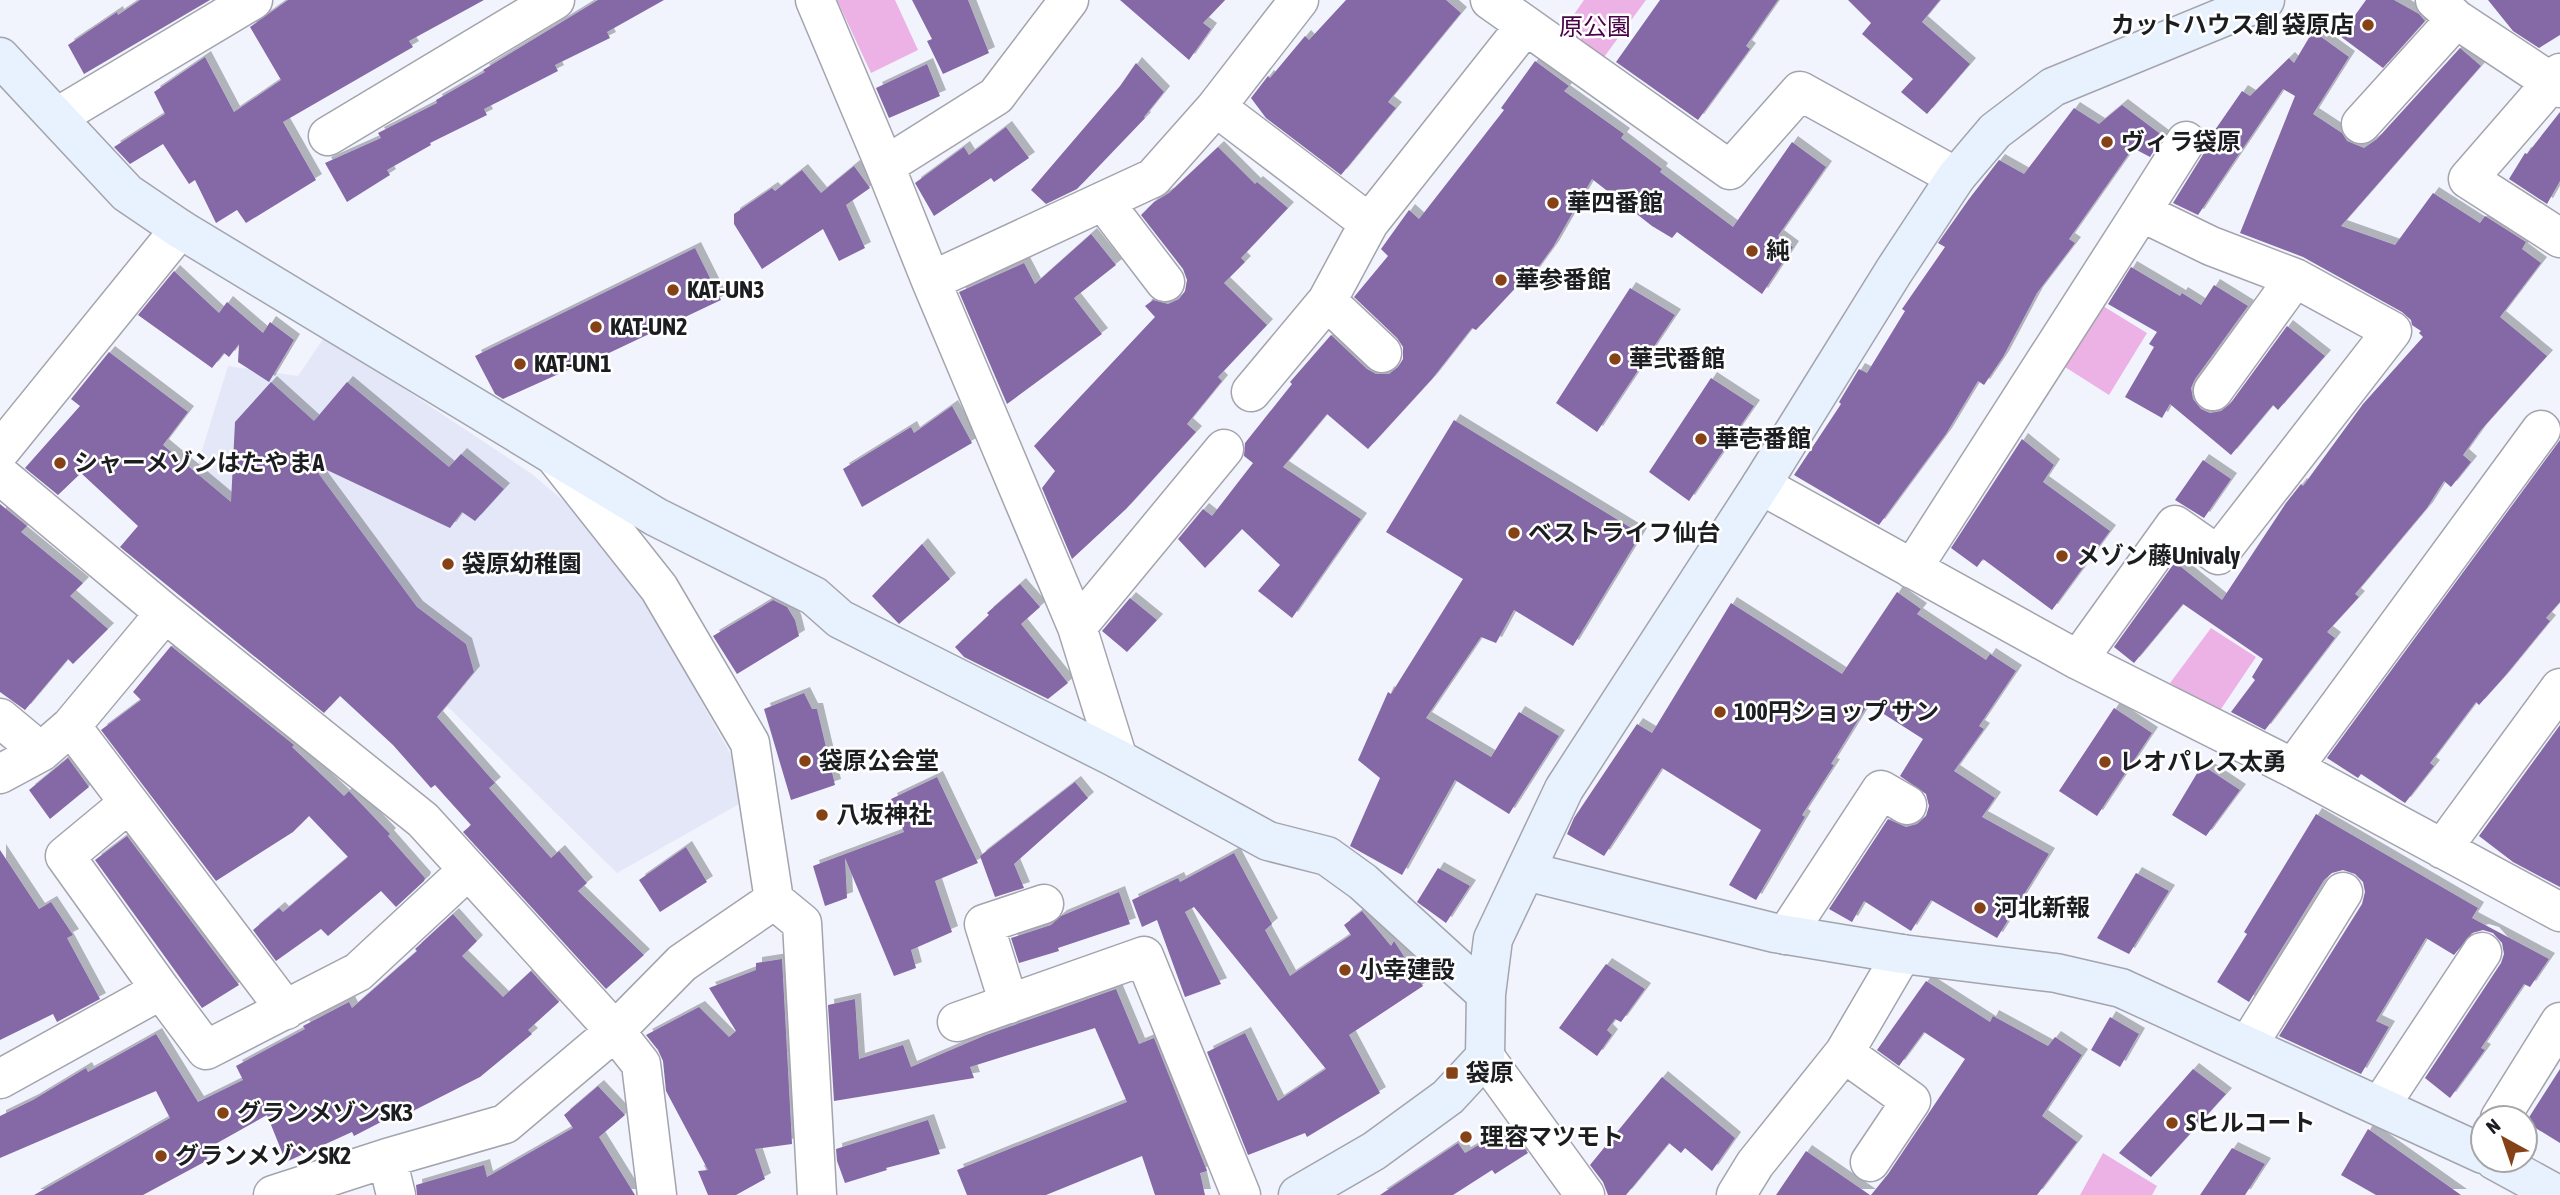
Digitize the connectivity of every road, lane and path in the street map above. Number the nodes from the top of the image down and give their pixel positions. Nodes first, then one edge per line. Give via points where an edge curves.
1 (253, 0) edge
2 (555, 0) edge
3 (815, 0) edge
4 (1069, 0) edge
5 (1299, 0) edge
6 (1490, 0) edge
7 (2265, 0) edge
8 (2446, 10) edge
9 (1525, 26) junction
10 (0, 57) edge
11 (2557, 81) edge
12 (1216, 107) junction
13 (57, 117) junction
14 (2361, 124) dead end
15 (328, 136) dead end
16 (2186, 141) dead end
17 (885, 166) junction
18 (1956, 177) junction
19 (1102, 201) junction
20 (2141, 212) junction
21 (1369, 223) junction
22 (180, 229) junction
23 (2560, 237) edge
24 (2294, 278) junction
25 (930, 281) junction
26 (1165, 282) dead end
27 (1327, 301) junction
28 (1382, 353) dead end
29 (2213, 391) dead end
30 (1251, 392) dead end
31 (2541, 430) dead end
32 (1224, 449) dead end
33 (0, 452) edge
34 (556, 457) junction
35 (0, 475) edge
36 (1761, 485) junction
37 (1912, 569) junction
38 (165, 613) junction
39 (1077, 627) junction
40 (2078, 660) junction
41 (2560, 688) edge
42 (0, 718) edge
43 (71, 726) junction
44 (41, 751) junction
45 (1118, 759) junction
46 (2293, 768) junction
47 (0, 774) edge
48 (129, 803) junction
49 (1907, 805) dead end
50 (2442, 849) junction
51 (467, 871) junction
52 (1525, 871) junction
53 (2343, 892) dead end
54 (774, 900) junction
55 (1044, 904) dead end
56 (2560, 912) edge
57 (1786, 935) junction
58 (2482, 952) dead end
59 (1902, 954) junction
60 (161, 990) junction
61 (1486, 994) junction
62 (1009, 1004) junction
63 (286, 1010) junction
64 (2560, 1022) edge
65 (957, 1023) dead end
66 (615, 1031) junction
67 (2248, 1045) junction
68 (1844, 1053) junction
69 (1485, 1057) junction
70 (0, 1079) edge
71 (2509, 1104) edge
72 (2381, 1106) junction
73 (2469, 1145) edge
74 (387, 1158) junction
75 (1870, 1163) dead end
76 (2522, 1174) edge
77 (2555, 1194) edge
78 (273, 1195) edge
79 (396, 1195) edge
80 (657, 1195) edge
81 (817, 1195) edge
82 (1241, 1195) edge
83 (1298, 1195) edge
84 (1585, 1195) edge
85 (1736, 1195) edge

1 - 13 street
2 - 15 street
3 - 17 street
4 - 17 street via 996,96
5 - 12 street
6 - 9 street
7 - 18 street via 2053,87 1995,131
8 - 11 street
8 - 14 street
9 - 18 street via 1730,170 1800,91
9 - 21 street
10 - 13 street
11 - 23 street via 2468,179
12 - 19 street via 1153,178
12 - 21 street
13 - 22 street via 127,193
16 - 20 street
17 - 25 street
18 - 36 street
19 - 25 street
19 - 26 street
20 - 24 street
20 - 37 street
21 - 27 street
22 - 33 street
22 - 34 street
24 - 29 street
24 - 40 street via 2392,331 2218,555 2175,525
25 - 39 street
27 - 28 street
27 - 30 street
31 - 46 street
32 - 39 street
34 - 45 street via 656,517 814,596 839,619
34 - 54 street via 659,588 750,743
35 - 38 street
36 - 37 street
36 - 52 street via 1564,789
37 - 40 street
38 - 43 street
38 - 51 street via 423,820
39 - 45 street
40 - 46 street
41 - 50 street
42 - 44 street
43 - 44 street
43 - 48 street
44 - 47 street
45 - 61 street via 1268,841 1327,856 1363,882
46 - 50 street
48 - 60 street via 65,856
48 - 63 street
49 - 57 street via 1881,790
50 - 56 street
51 - 63 street via 358,972
51 - 66 street
52 - 57 street
52 - 61 street via 1493,939
53 - 67 street
54 - 66 street via 682,963
54 - 81 street via 802,923
55 - 62 street via 984,924
57 - 59 street
58 - 72 street
59 - 67 street via 2056,973 2120,988
59 - 68 street
60 - 63 street via 206,1050
60 - 70 street
61 - 69 street
62 - 65 street
62 - 82 street via 1144,956
64 - 71 street
66 - 74 street via 505,1124
66 - 80 street via 641,1064
67 - 72 street
68 - 75 street via 1912,1101
68 - 85 street via 1755,1164
69 - 83 street via 1448,1097 1374,1151
69 - 84 street
72 - 73 street
74 - 78 street
74 - 79 street
76 - 77 street

